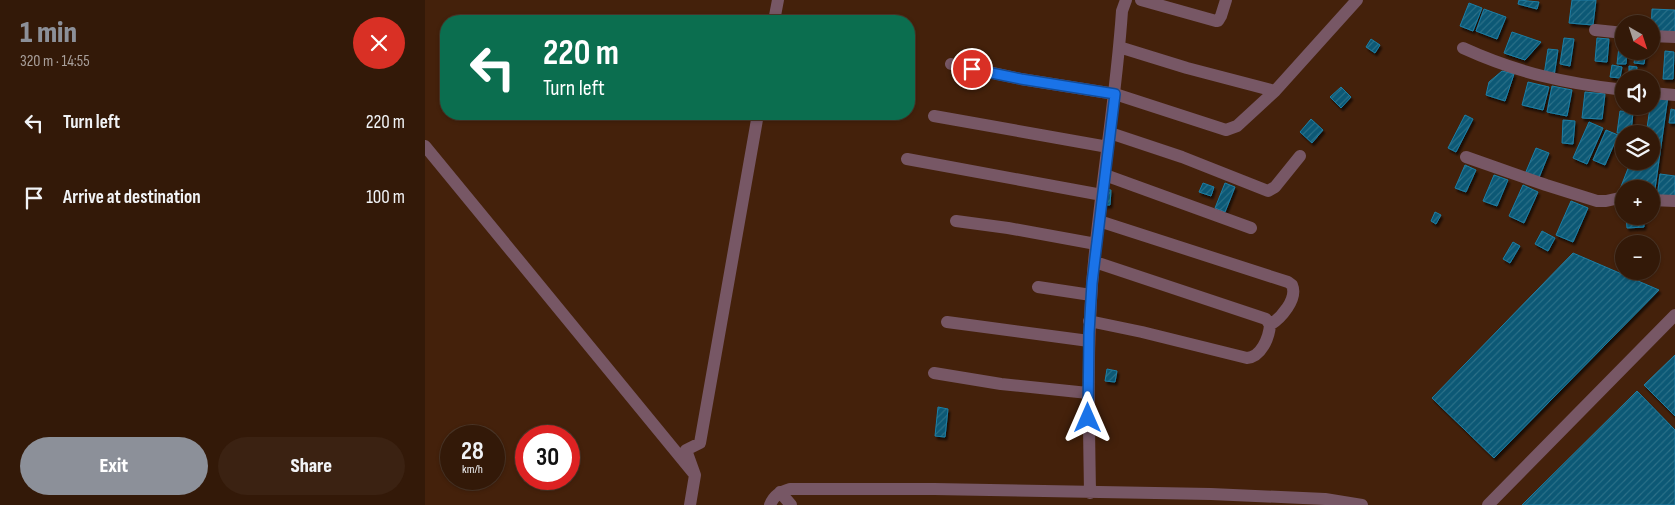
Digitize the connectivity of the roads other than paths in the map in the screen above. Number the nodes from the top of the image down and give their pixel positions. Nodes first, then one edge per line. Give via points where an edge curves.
1 (777, 0) edge
2 (1126, 0) edge
3 (1141, 0) edge
4 (1226, 0) edge
5 (1357, 0) edge
6 (775, 15) edge
7 (1595, 30) dead end
8 (1615, 32) edge
9 (1660, 36) edge
10 (1675, 37) edge
11 (1119, 47) junction
12 (1463, 48) dead end
13 (951, 64) dead end
14 (1615, 89) edge
15 (1275, 90) junction
16 (1115, 94) junction
17 (1660, 94) edge
18 (1675, 95) edge
19 (933, 116) dead end
20 (757, 120) edge
21 (1110, 133) junction
22 (425, 146) edge
23 (1108, 147) junction
24 (1300, 156) dead end
25 (1466, 157) dead end
26 (907, 159) dead end
27 (1105, 175) junction
28 (1102, 195) junction
29 (1615, 199) edge
30 (1660, 200) edge
31 (1675, 201) edge
32 (956, 221) dead end
33 (1099, 221) junction
34 (1251, 228) dead end
35 (1097, 244) junction
36 (1095, 262) junction
37 (1037, 287) dead end
38 (1091, 295) junction
39 (1675, 315) edge
40 (1089, 321) junction
41 (947, 322) dead end
42 (1270, 325) junction
43 (1089, 342) junction
44 (934, 373) dead end
45 (1088, 393) junction
46 (695, 475) junction
47 (780, 492) junction
48 (1090, 493) junction
49 (690, 505) edge
50 (770, 505) edge
51 (791, 505) edge
52 (1362, 505) edge
53 (1488, 505) edge

1 - 6 street
2 - 11 street
3 - 4 street via 1215,21 1221,16
5 - 15 street
7 - 8 street
9 - 10 street
11 - 15 street
11 - 16 street
12 - 14 street via 1494,62 1543,77
13 - 16 street
15 - 16 street via 1237,126 1226,130
16 - 21 street
17 - 18 street
19 - 23 street
20 - 46 street via 700,443 686,450
21 - 23 street
21 - 24 street via 1268,191
22 - 46 street
23 - 27 street
25 - 29 street via 1597,200
26 - 28 street
27 - 28 street
27 - 34 street
28 - 33 street
30 - 31 street
32 - 35 street
33 - 35 street
33 - 42 street via 1288,282 1293,293 1281,317
35 - 36 street
36 - 38 street
36 - 42 street via 1265,319
37 - 38 street
38 - 40 street
39 - 53 street
40 - 42 street via 1247,358 1259,353
40 - 43 street
41 - 43 street
43 - 45 street
44 - 45 street
45 - 48 street
46 - 49 street
47 - 48 street via 790,489 862,488
47 - 50 street
47 - 51 street
48 - 52 street via 1325,499

